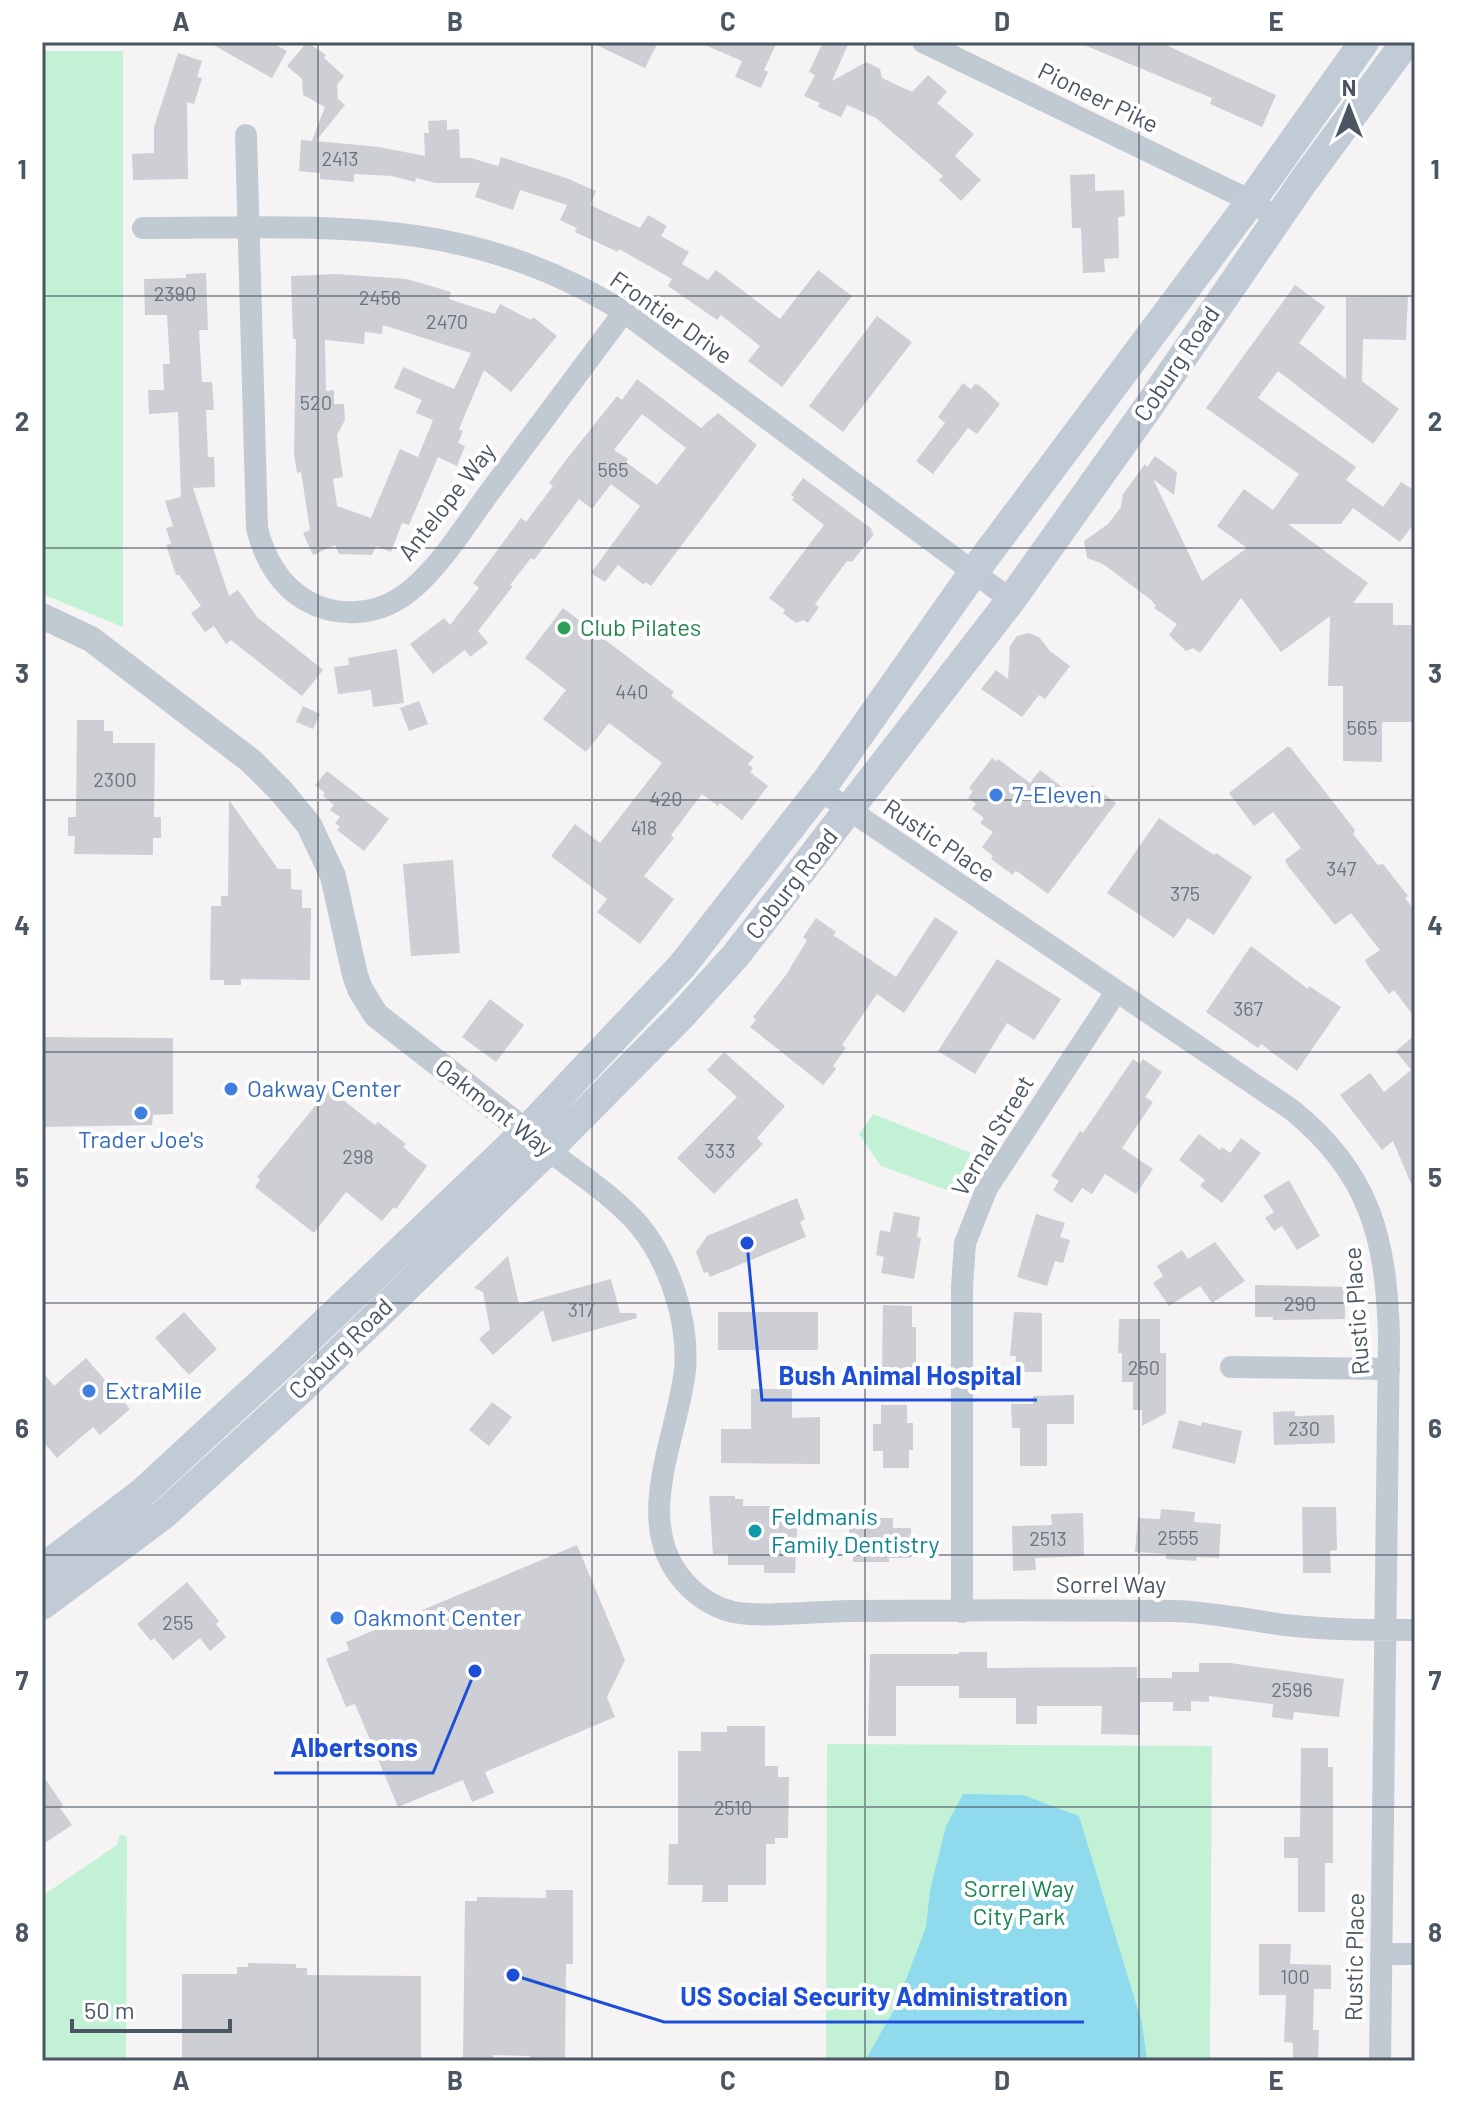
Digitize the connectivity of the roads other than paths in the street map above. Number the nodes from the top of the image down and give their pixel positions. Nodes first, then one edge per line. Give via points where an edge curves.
1 (923, 42) edge
2 (1364, 42) edge
3 (1406, 42) edge
4 (246, 135) dead end
5 (1251, 201) junction
6 (1278, 219) junction
7 (143, 228) dead end
8 (248, 228) junction
9 (624, 312) junction
10 (973, 573) junction
11 (1011, 600) junction
12 (42, 616) edge
13 (820, 790) junction
14 (848, 811) junction
15 (1116, 992) junction
16 (537, 1140) junction
17 (1231, 1367) dead end
18 (1389, 1369) junction
19 (42, 1569) edge
20 (42, 1605) edge
21 (806, 1612) joint
22 (962, 1612) junction
23 (1386, 1630) junction
24 (1415, 1630) edge
25 (1381, 1954) junction
26 (1415, 1954) edge
27 (1380, 2061) edge

1 - 5 street, Pioneer Pike
2 - 5 main road, Coburg Road
3 - 6 main road, Coburg Road
4 - 8 street, Antelope Way
5 - 6 street, Pioneer Pike
5 - 10 main road, Coburg Road
6 - 11 main road, Coburg Road
7 - 8 street, Frontier Drive
8 - 9 street, Frontier Drive via 378,229 452,241 518,260
8 - 9 street, Antelope Way via 257,528 281,579 299,597 328,610 371,610 412,589
9 - 10 street, Frontier Drive
10 - 11 street, Frontier Drive
10 - 13 main road, Coburg Road
11 - 14 main road, Coburg Road
12 - 16 street, Oakmont Way via 91,639 251,761 282,792 309,825 333,876 355,975 376,1015
13 - 14 street, Rustic Place
13 - 16 main road, Coburg Road
14 - 15 street, Rustic Place
14 - 16 main road, Coburg Road via 736,955 682,1015
15 - 18 street, Rustic Place via 1292,1110 1339,1158 1361,1192 1382,1250
15 - 22 street, Vernal Street via 999,1166 965,1243
16 - 19 main road, Coburg Road via 142,1493
16 - 20 main road, Coburg Road via 299,1391 163,1515
16 - 21 street, Oakmont Way via 640,1226 676,1298 685,1368 658,1515 660,1537 674,1568 698,1595 722,1608
17 - 18 street
18 - 23 street, Rustic Place
21 - 22 street, Sorrel Way
22 - 23 street, Sorrel Way via 1190,1612 1307,1627
23 - 24 street, Sorrel Way
23 - 25 street, Rustic Place
25 - 26 street
25 - 27 street, Rustic Place

